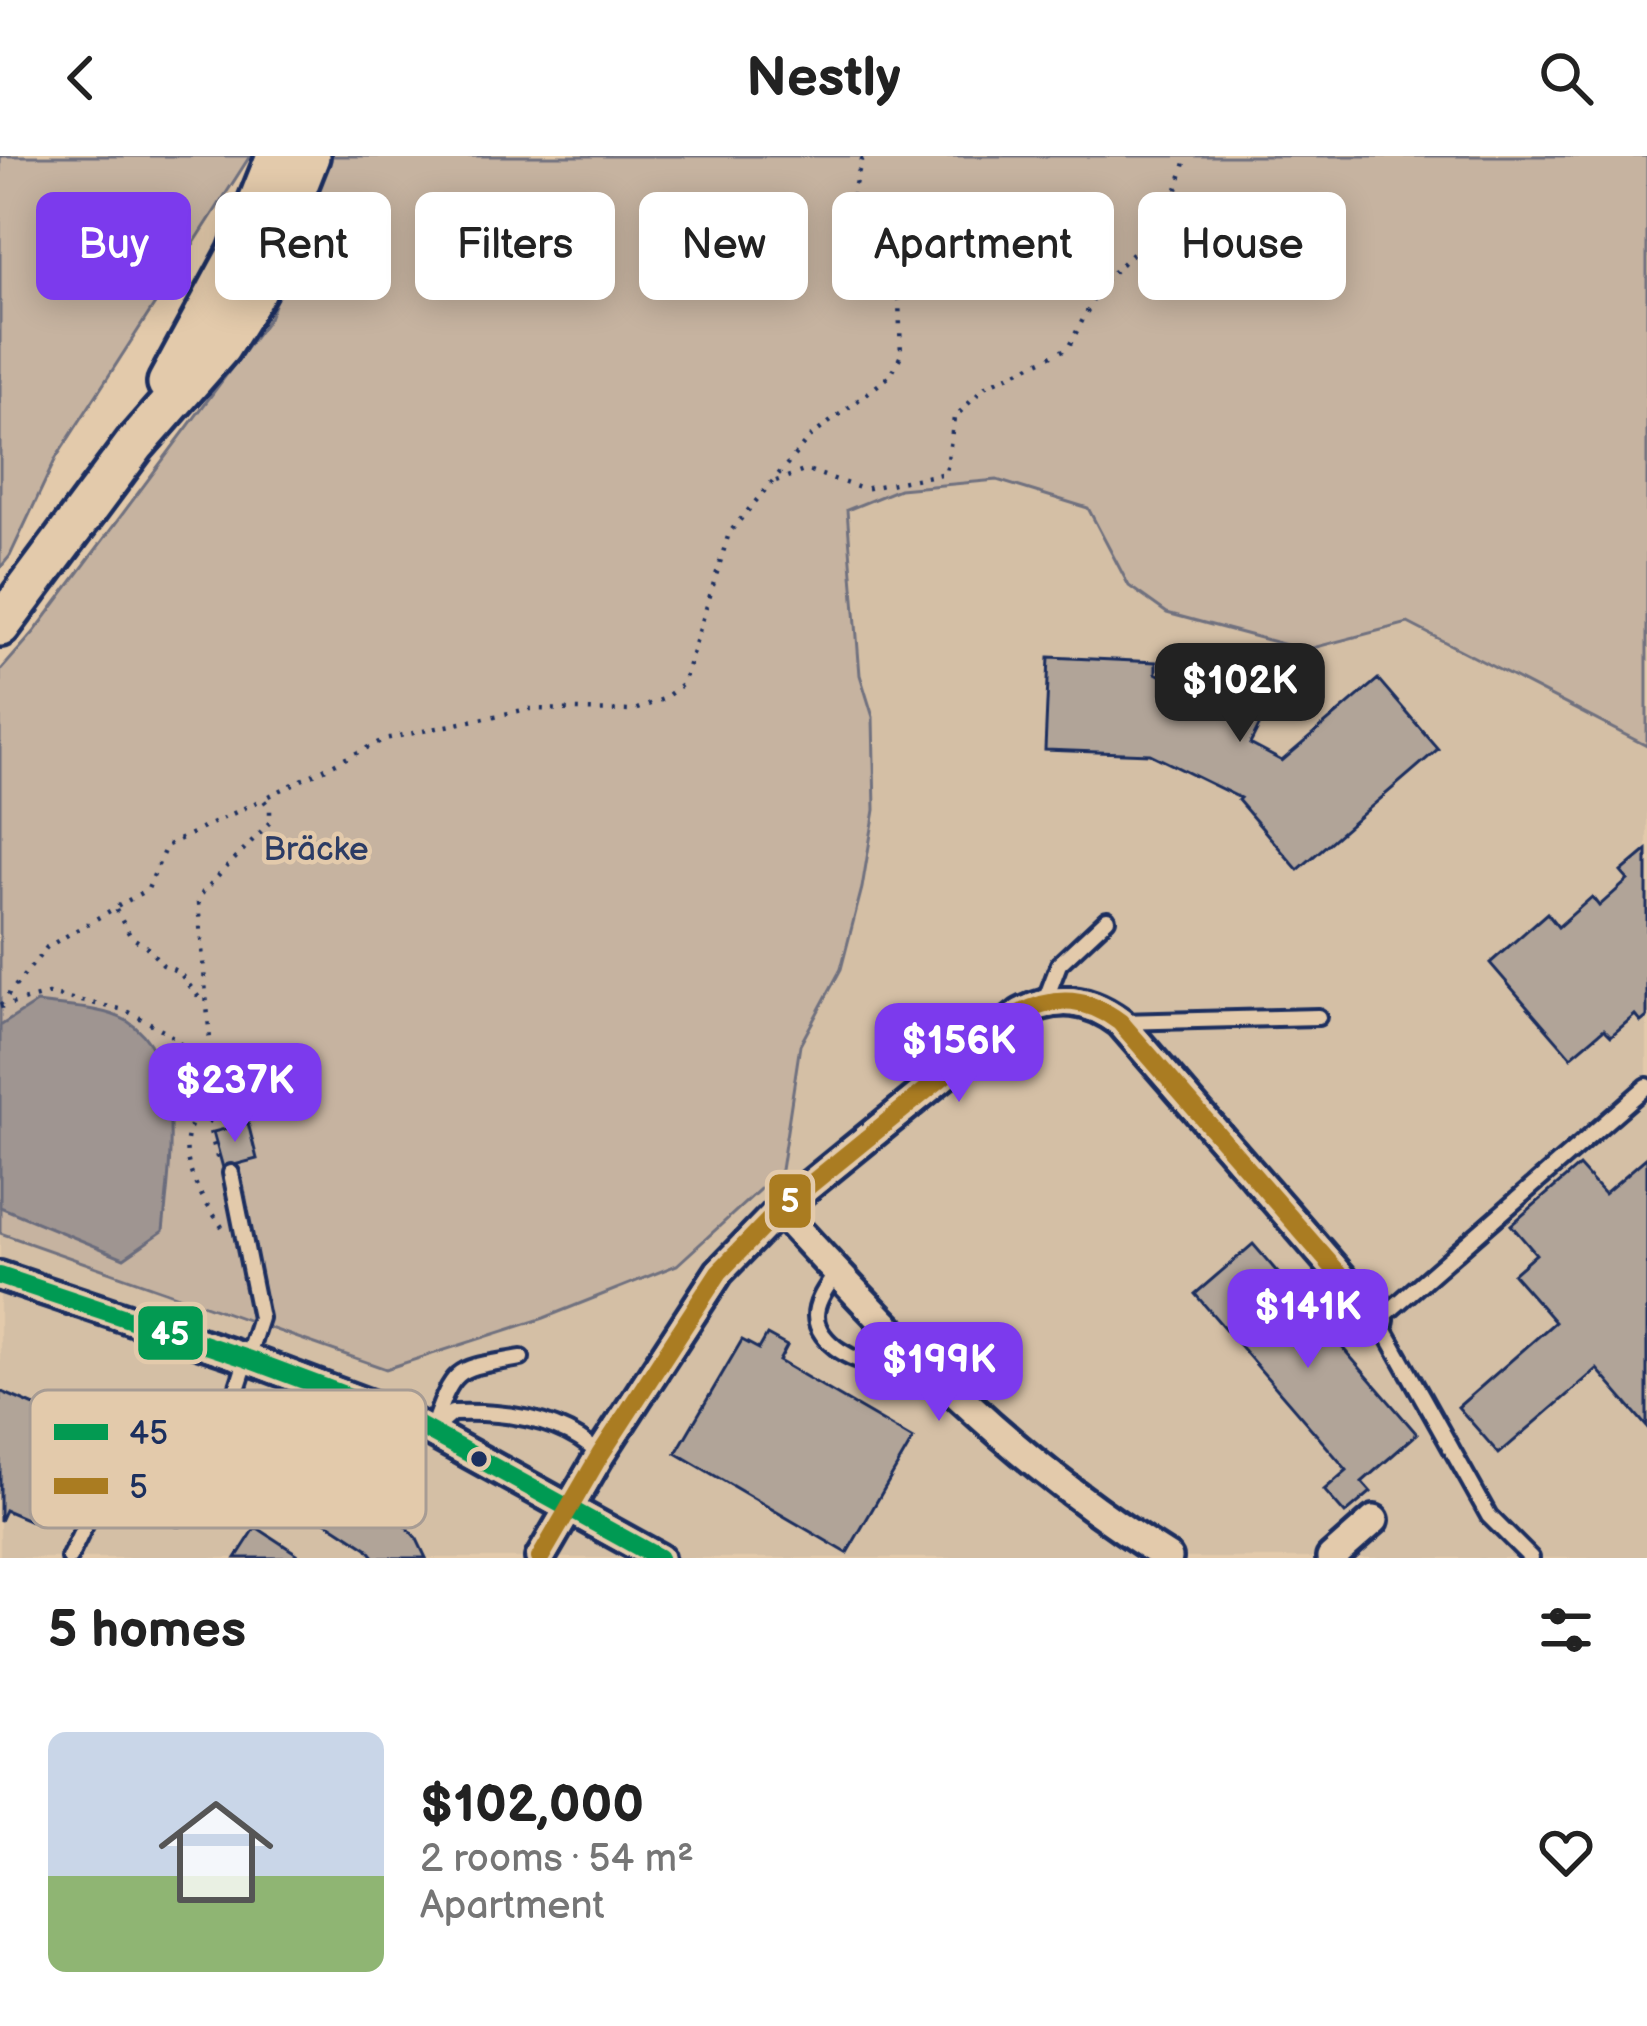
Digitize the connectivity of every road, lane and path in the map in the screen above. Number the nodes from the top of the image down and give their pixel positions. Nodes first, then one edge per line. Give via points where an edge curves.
1 (278, 156) edge
2 (310, 156) edge
3 (870, 156) edge
4 (1187, 156) edge
5 (135, 444) junction
6 (771, 482) junction
7 (0, 626) edge
8 (263, 799) junction
9 (116, 910) junction
10 (1107, 919) dead end
11 (1045, 1001) junction
12 (0, 1006) edge
13 (206, 1006) junction
14 (1318, 1018) dead end
15 (1120, 1022) junction
16 (213, 1074) junction
17 (1647, 1086) edge
18 (210, 1137) dead end
19 (231, 1173) dead end
20 (779, 1210) junction
21 (246, 1246) junction
22 (836, 1273) junction
23 (0, 1276) edge
24 (1379, 1320) junction
25 (905, 1346) junction
26 (521, 1358) dead end
27 (248, 1359) junction
28 (238, 1390) edge
29 (327, 1390) edge
30 (426, 1429) edge
31 (431, 1431) junction
32 (600, 1455) junction
33 (571, 1507) junction
34 (1374, 1520) dead end
35 (84, 1528) edge
36 (69, 1558) edge
37 (540, 1558) edge
38 (659, 1558) edge
39 (1168, 1558) edge
40 (1331, 1558) edge
41 (1531, 1558) edge

1 - 5 main road via 238,254
2 - 5 main road via 257,288 220,347
3 - 6 path via 847,212 868,260 899,300 901,355 891,375 809,438
4 - 6 path via 1168,219 1102,283 1069,348 986,386 954,418 946,472 862,489 808,470
5 - 7 main road
6 - 8 path via 729,533 682,684 663,699 632,711 527,709 385,739
8 - 9 path via 166,846 148,889
8 - 13 path via 270,822 198,903
9 - 12 path via 47,947
9 - 13 path via 131,937 179,972
10 - 11 lane via 1059,964
11 - 15 street via 1099,1006
11 - 20 street
12 - 16 path via 47,994 125,1010 167,1032
13 - 16 path
14 - 15 lane
15 - 24 street
16 - 18 path via 220,1101
16 - 21 path via 187,1152 196,1189 231,1240
17 - 24 lane
19 - 21 lane
20 - 22 street
20 - 32 street via 718,1271
21 - 27 lane via 260,1318
22 - 25 street
22 - 25 lane via 815,1312 823,1335 868,1363 886,1363
23 - 27 street
24 - 41 lane via 1489,1516
25 - 39 street via 1057,1482
26 - 31 lane via 462,1369
27 - 28 lane
27 - 29 street
30 - 31 street
31 - 32 lane via 452,1413 494,1414 567,1430
31 - 33 street
32 - 33 street
33 - 37 street
33 - 38 street
34 - 40 street
35 - 36 lane

